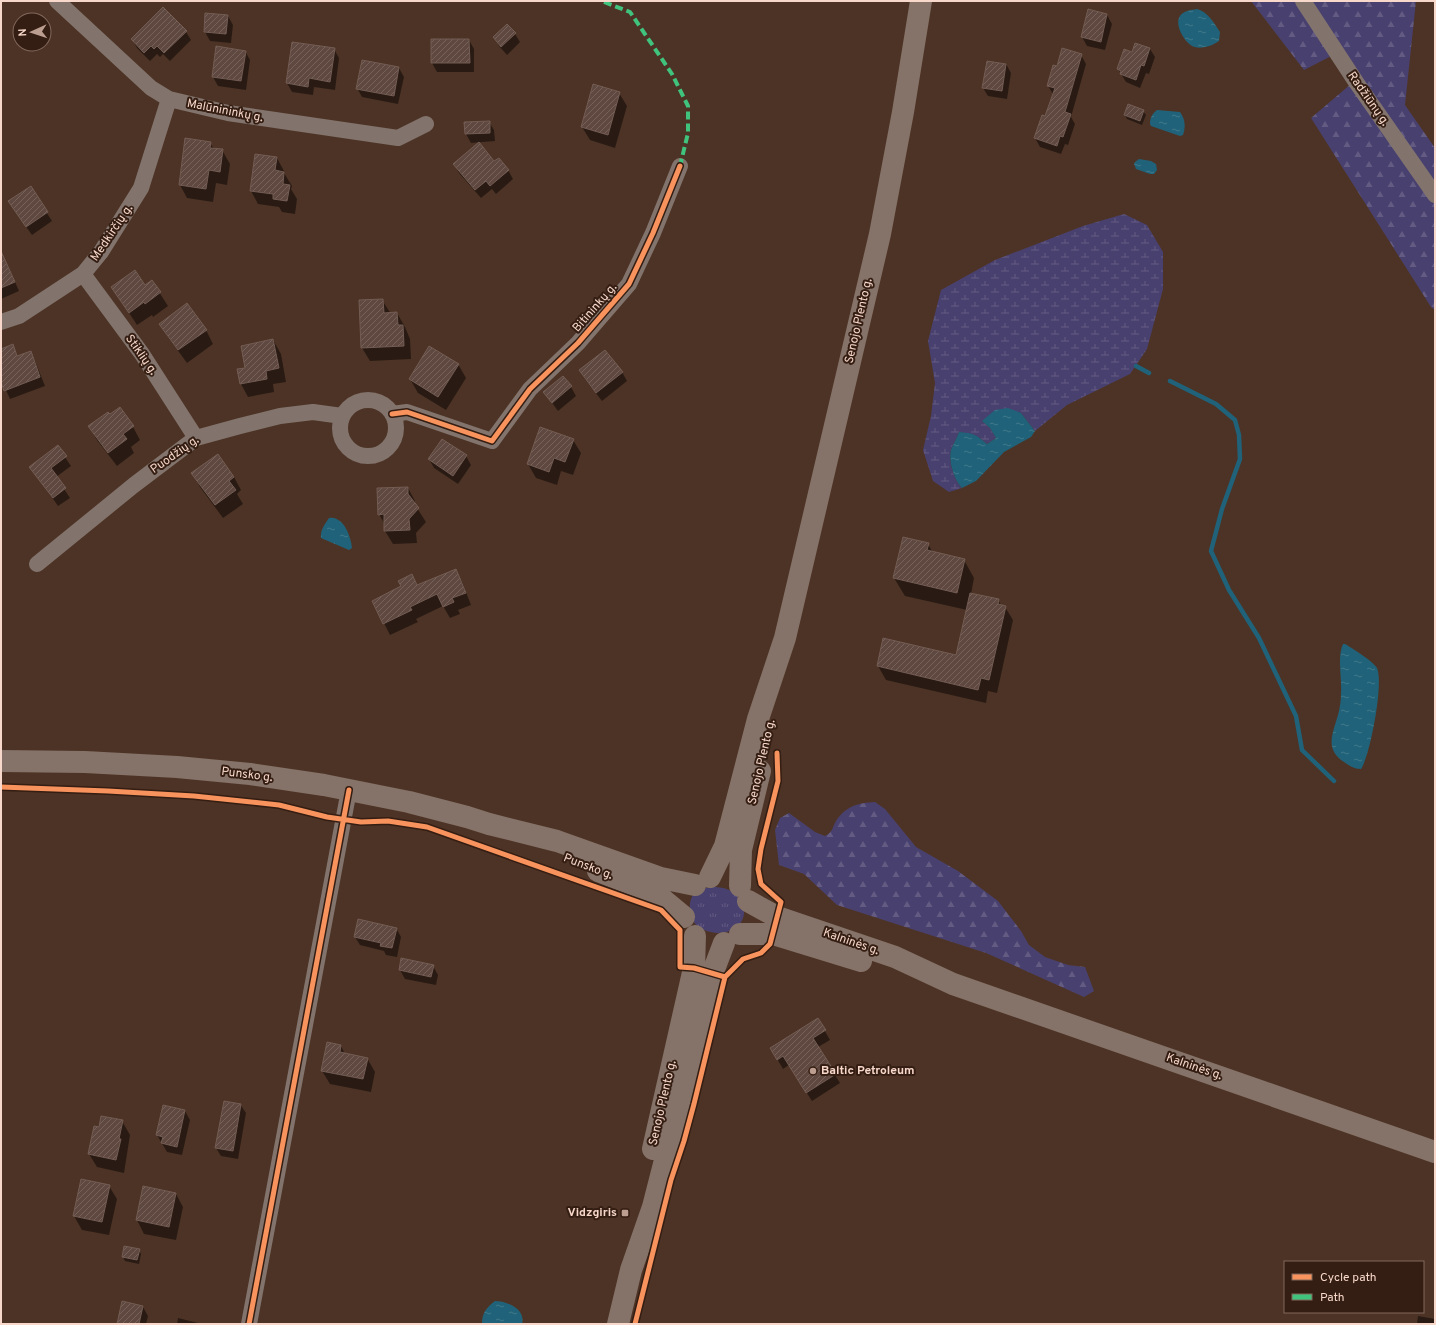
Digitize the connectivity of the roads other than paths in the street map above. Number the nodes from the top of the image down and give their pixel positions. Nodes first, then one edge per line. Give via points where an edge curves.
1 (57, 1) edge
2 (921, 1) edge
3 (1303, 1) edge
4 (168, 99) junction
5 (426, 124) dead end
6 (680, 166) dead end
7 (1435, 195) edge
8 (83, 274) junction
9 (1, 322) edge
10 (392, 414) junction
11 (342, 416) junction
12 (196, 438) junction
13 (37, 564) dead end
14 (785, 638) junction
15 (1, 761) edge
16 (349, 790) junction
17 (488, 824) junction
18 (703, 881) junction
19 (744, 894) junction
20 (684, 917) junction
21 (695, 936) junction
22 (732, 938) junction
23 (953, 984) junction
24 (1435, 1152) edge
25 (631, 1270) junction
26 (248, 1324) edge
27 (618, 1324) edge

1 - 4 street, Malūnininkų g. via 151,88
2 - 14 main road, Senojo Plento g. via 880,234
3 - 7 street, Radžiūnų g.
4 - 5 street, Malūnininkų g. via 228,113 398,138
4 - 8 street, Medkirčių g. via 141,188 101,252
6 - 10 street, Bitininkų g. via 629,284 578,343 530,389 492,441 407,412
8 - 9 street, Medkirčių g. via 19,316
8 - 12 street, Stiklių g. via 142,354
10 - 11 street via 379,402 362,400 350,406
10 - 11 street via 396,431 393,440 382,453 369,456 356,454 343,442 340,430
11 - 12 street, Puodžių g. via 313,412 280,416
12 - 13 street, Puodžių g.
14 - 18 main road, Senojo Plento g. via 758,719 725,846
14 - 19 main road, Senojo Plento g. via 771,725 741,850
15 - 16 main road, Punsko g. via 177,767 250,774
16 - 17 main road, Punsko g. via 409,802
16 - 26 street
17 - 18 main road, Punsko g. via 557,841 661,878
17 - 20 main road, Punsko g. via 552,853 655,893
18 - 19 main road via 726,878
18 - 20 main road via 687,894 683,905
19 - 22 main road via 750,913 747,924
19 - 23 main road, Kalninės g. via 777,917 895,958
20 - 21 main road via 688,928
21 - 22 main road via 714,943
21 - 25 main road, Senojo Plento g. via 694,968 638,1216
22 - 23 main road, Kalninės g. via 773,934 890,970
22 - 25 main road, Senojo Plento g. via 713,972 653,1207
23 - 24 main road, Kalninės g.
25 - 27 main road, Senojo Plento g.

